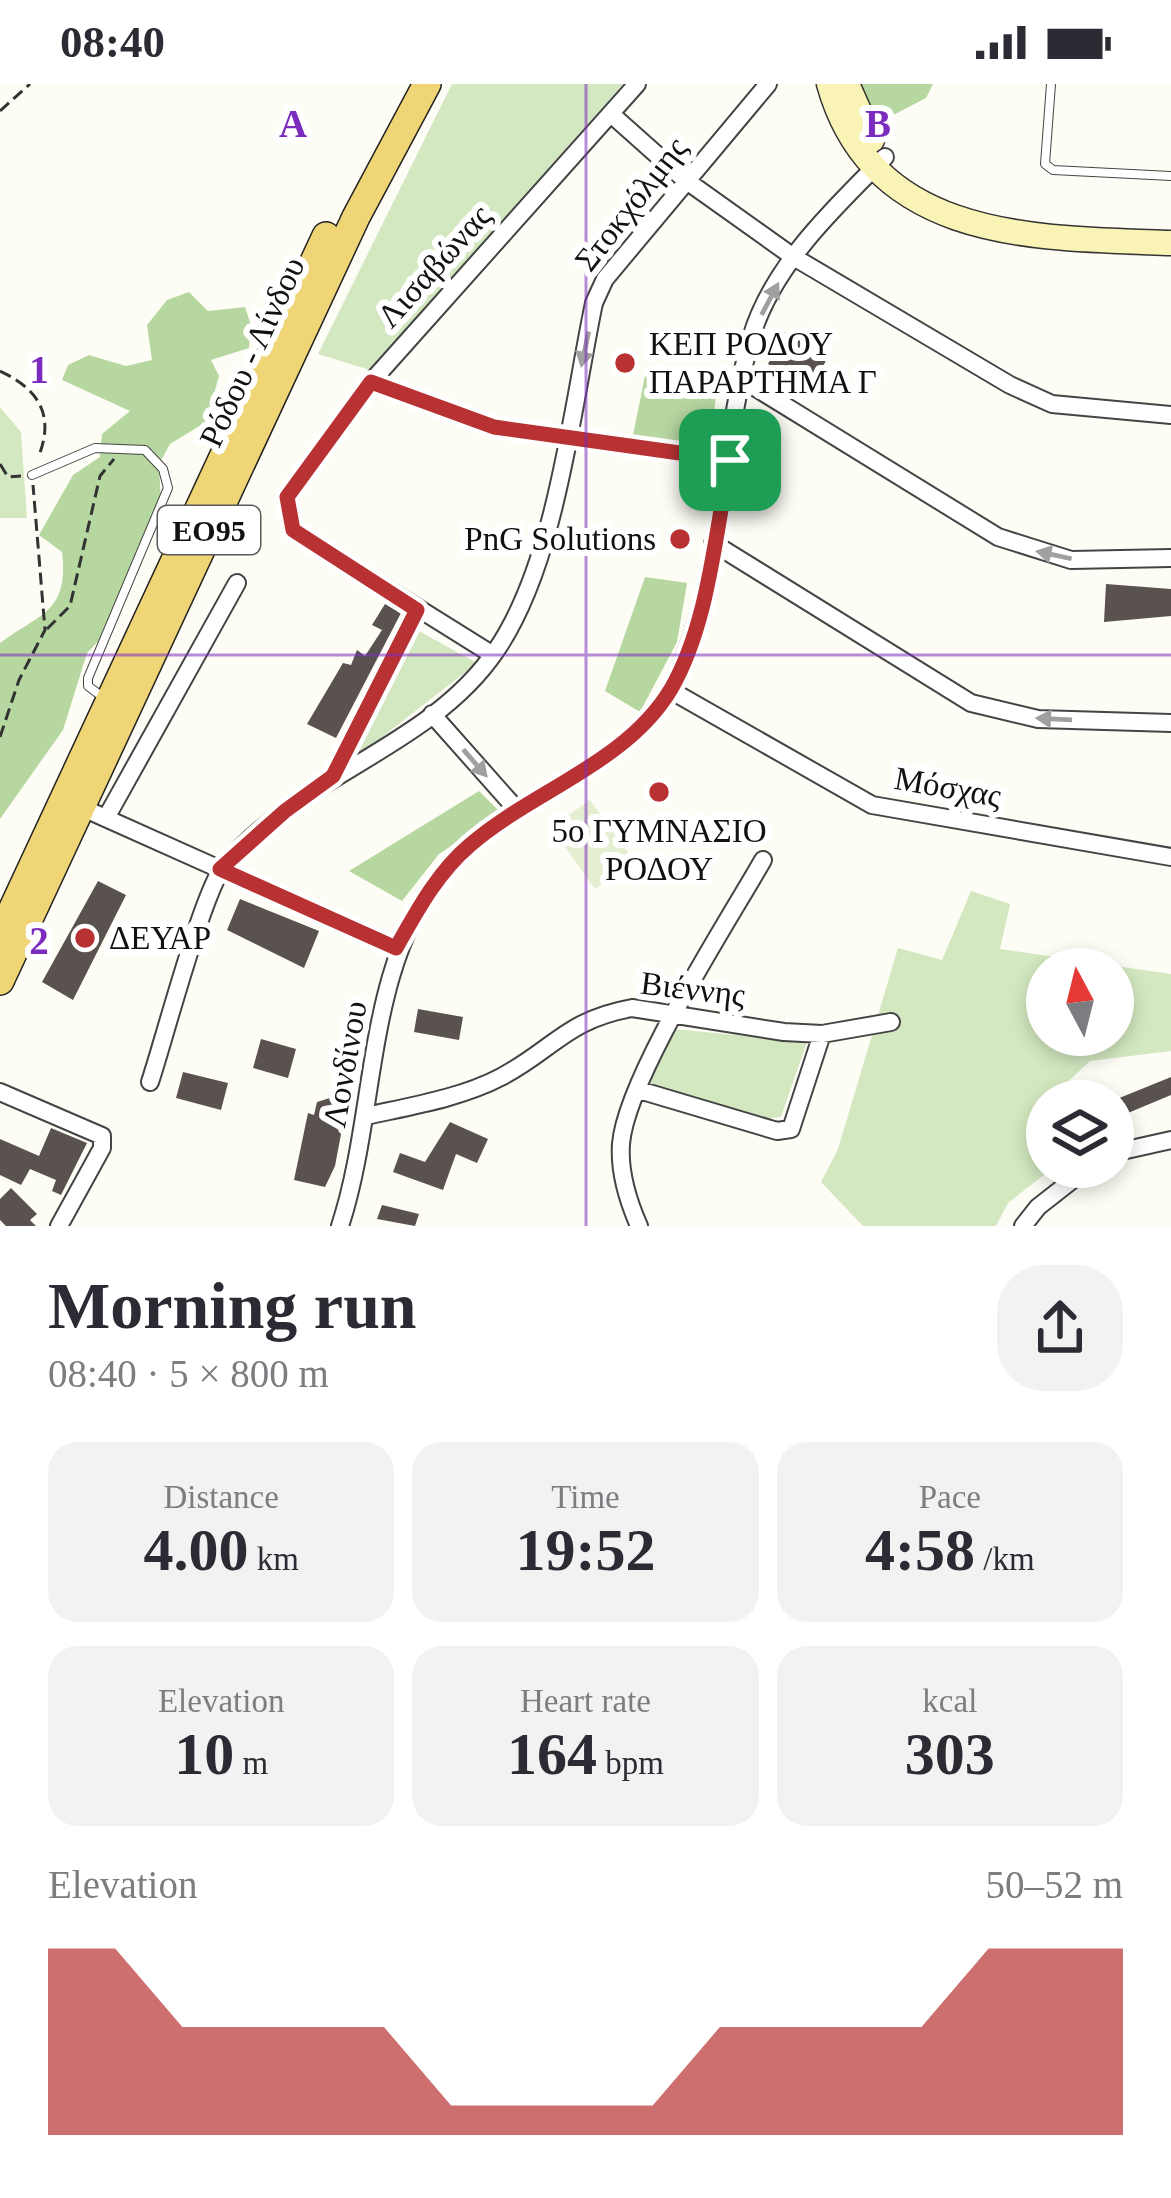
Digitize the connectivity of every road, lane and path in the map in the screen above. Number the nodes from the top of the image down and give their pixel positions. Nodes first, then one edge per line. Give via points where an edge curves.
1 (30, 84) edge
2 (406, 84) edge
3 (428, 84) edge
4 (637, 84) edge
5 (767, 84) edge
6 (830, 84) edge
7 (847, 84) edge
8 (1051, 84) edge
9 (0, 111) edge
10 (610, 114) junction
11 (880, 162) junction
12 (1171, 176) edge
13 (684, 179) junction
14 (1171, 232) edge
15 (1171, 243) edge
16 (793, 256) junction
17 (0, 371) edge
18 (743, 380) junction
19 (371, 382) junction
20 (1171, 416) edge
21 (566, 438) junction
22 (124, 449) junction
23 (730, 460) junction
24 (0, 464) edge
25 (32, 475) junction
26 (4, 479) edge
27 (713, 543) junction
28 (1171, 558) edge
29 (237, 584) dead end
30 (417, 610) junction
31 (45, 630) junction
32 (493, 656) junction
33 (670, 690) junction
34 (110, 701) junction
35 (432, 714) junction
36 (1171, 723) edge
37 (0, 737) edge
38 (333, 776) junction
39 (518, 812) junction
40 (94, 813) junction
41 (1171, 856) edge
42 (763, 860) dead end
43 (220, 869) junction
44 (0, 936) edge
45 (396, 948) junction
46 (0, 981) edge
47 (674, 1016) junction
48 (891, 1022) dead end
49 (822, 1034) junction
50 (150, 1082) dead end
51 (639, 1090) junction
52 (0, 1092) edge
53 (367, 1116) junction
54 (1171, 1141) edge
55 (1134, 1149) edge
56 (1063, 1188) edge
57 (59, 1226) edge
58 (340, 1226) edge
59 (639, 1226) edge
60 (1023, 1226) edge

1 - 9 path
2 - 34 main road, Ρόδου - Λίνδου / ΕΟ95 via 340,207
3 - 40 main road, Ρόδου - Λίνδου / ΕΟ95 via 335,260
4 - 10 street, Λισαβώνας
5 - 13 street, Στοκχόλμης
6 - 11 main road via 849,135
7 - 11 main road
8 - 12 lane via 1045,164
10 - 13 street
10 - 19 street, Λισαβώνας
11 - 14 main road via 956,208
11 - 15 main road via 920,203 968,226
11 - 16 street, Λονδίνου
13 - 16 street
13 -> 21 street, Στοκχόλμης via 605,278
18 -> 16 street, Λονδίνου via 752,334
16 - 20 street via 1052,404
17 - 25 path via 31,386 43,407 47,435
18 - 23 street, Λονδίνου
28 -> 18 street via 1071,560 998,538
19 - 21 street via 494,427
19 - 30 street, Λισαβώνας via 287,497 293,530
21 - 23 street
21 - 32 street, Στοκχόλμης via 537,566
22 - 25 lane via 94,448
22 - 31 path via 100,476 70,606
22 - 34 lane via 146,450 169,488 88,678
23 - 27 street, Λονδίνου
24 - 26 path
25 - 26 path
25 - 31 path
27 - 33 street, Λονδίνου via 692,642
36 -> 27 street via 1038,719 971,703
29 - 40 street
30 - 32 street
30 - 38 street
31 - 37 path
32 - 35 street, Στοκχόλμης
33 - 39 street, Λονδίνου via 618,745
33 - 41 street, Μόσχας via 872,805
34 - 44 main road, Ρόδου - Λίνδου / ΕΟ95
35 - 38 street, Στοκχόλμης
35 -> 39 street
38 - 43 street, Στοκχόλμης
39 - 45 street, Λονδίνου via 445,869
40 - 43 street
40 - 46 main road, Ρόδου - Λίνδου / ΕΟ95
42 - 47 street
43 - 45 street
43 - 50 street
45 - 53 street, Λονδίνου
47 - 49 street, Βιέννης
47 - 51 street
47 - 53 street, Βιέννης via 632,1008 578,1022 498,1078
48 - 49 street, Βιέννης
49 - 51 street via 791,1129
51 - 59 street via 621,1146
52 - 57 street via 102,1136
53 - 58 street, Λονδίνου
54 - 55 street
56 - 60 street

